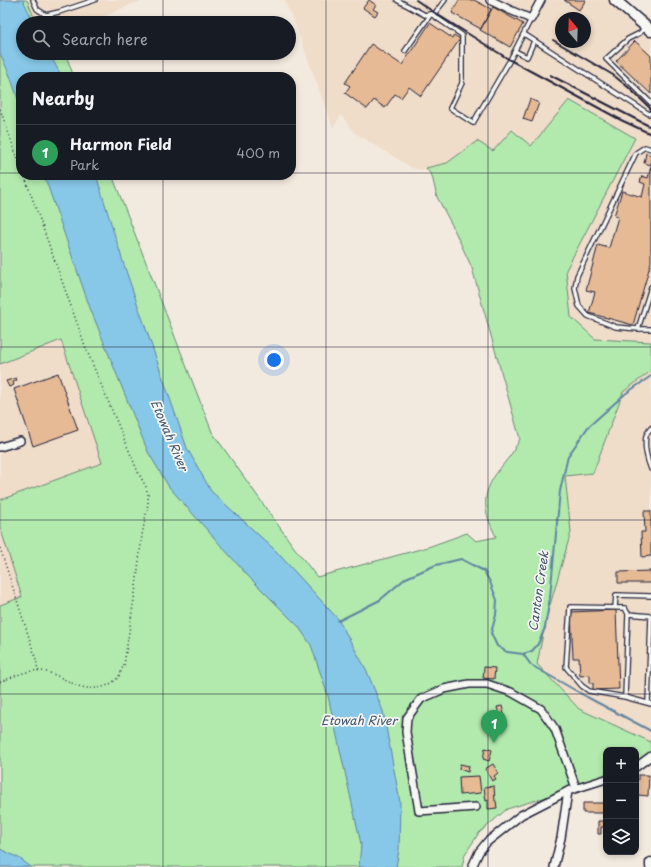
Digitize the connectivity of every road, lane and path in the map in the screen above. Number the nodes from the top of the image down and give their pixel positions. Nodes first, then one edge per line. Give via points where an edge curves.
1 (33, 0) edge
2 (95, 0) edge
3 (397, 0) edge
4 (445, 0) edge
5 (490, 0) edge
6 (541, 0) edge
7 (615, 0) edge
8 (431, 14) junction
9 (531, 19) junction
10 (648, 29) edge
11 (524, 34) junction
12 (534, 41) junction
13 (405, 51) dead end
14 (515, 51) junction
15 (651, 103) edge
16 (0, 109) edge
17 (651, 113) edge
18 (651, 149) edge
19 (16, 154) edge
20 (26, 180) edge
21 (651, 287) edge
22 (638, 329) junction
23 (651, 329) edge
24 (651, 428) edge
25 (20, 441) dead end
26 (0, 447) edge
27 (651, 469) edge
28 (0, 548) edge
29 (651, 596) edge
30 (616, 607) junction
31 (628, 614) junction
32 (651, 616) edge
33 (38, 671) junction
34 (0, 682) edge
35 (625, 697) junction
36 (650, 704) edge
37 (651, 756) edge
38 (639, 765) edge
39 (603, 780) edge
40 (576, 788) junction
41 (568, 791) junction
42 (476, 807) dead end
43 (651, 863) edge
44 (472, 867) edge
45 (554, 867) edge
46 (650, 867) edge

1 - 2 lane via 37,9 46,15
3 - 8 lane via 425,15
4 - 8 lane via 435,13
5 - 9 street
6 - 9 street
7 - 10 street
8 - 13 lane
8 - 14 lane via 462,35 462,83 450,108 473,122
9 - 11 lane
10 - 15 lane via 628,39 606,59
11 - 12 lane
11 - 14 lane
12 - 14 lane via 527,57
12 - 17 lane
16 - 19 path
18 - 22 lane via 645,148 636,153 577,276 575,288 580,306 588,316 616,327
20 - 33 path via 87,351 148,495 124,665 119,676 112,683 90,688
21 - 22 lane
22 - 23 lane
24 - 27 lane via 646,434 645,442
25 - 26 street
28 - 33 path
29 - 30 lane via 616,595
30 - 31 lane via 625,608
30 - 35 lane via 570,607 566,667 589,691
31 - 32 lane
31 - 35 lane
32 - 36 lane
33 - 34 path via 27,672
35 - 36 lane
37 - 38 street
39 - 40 street
40 - 41 street
40 - 42 street via 555,729 541,709 511,692 487,684 444,689 421,700 406,718 419,811
41 - 44 street via 521,816 488,842 479,852
41 - 45 street
43 - 46 street

